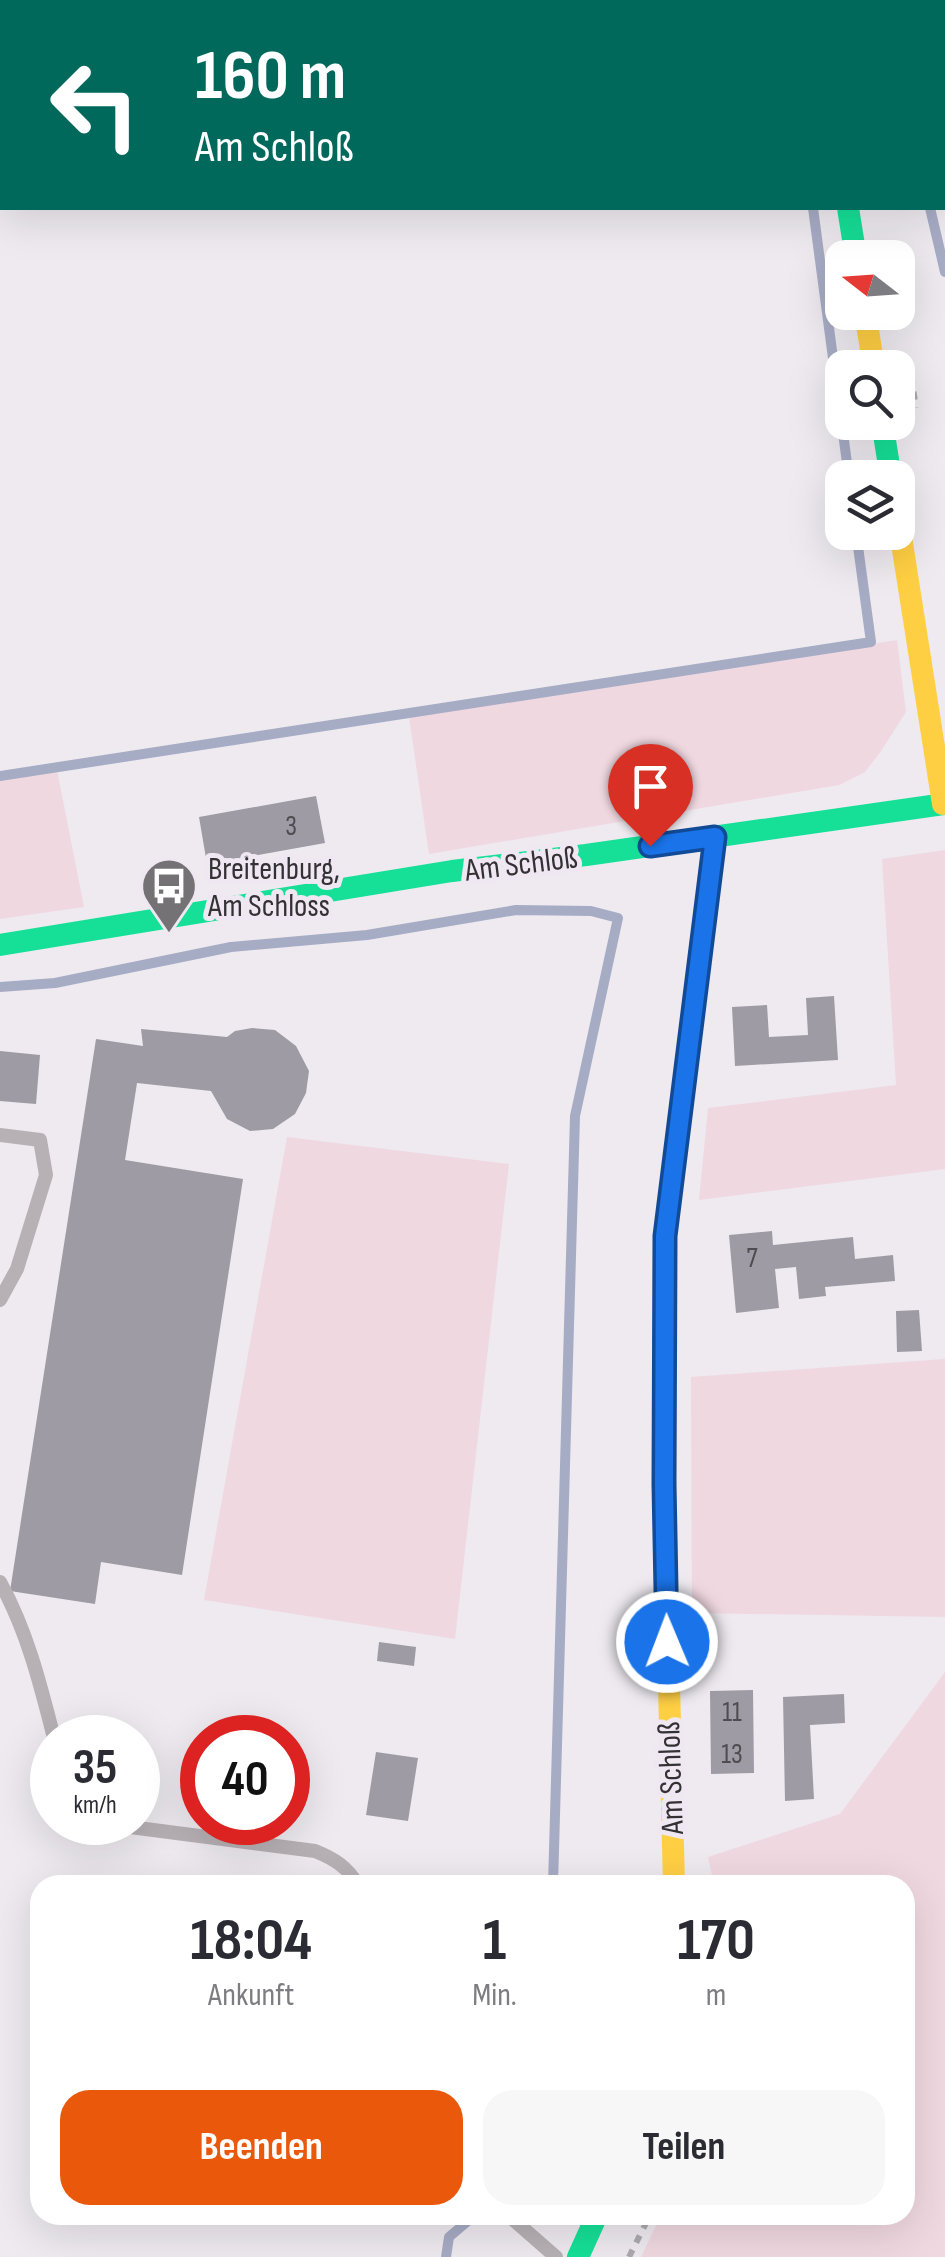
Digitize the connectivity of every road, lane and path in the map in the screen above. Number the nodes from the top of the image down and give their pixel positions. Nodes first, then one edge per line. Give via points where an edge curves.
1 (848, 210) edge
2 (853, 240) edge
3 (903, 550) edge
4 (944, 804) edge
5 (715, 837) junction
6 (0, 945) edge
7 (0, 1135) edge
8 (0, 1300) edge
9 (0, 1582) edge
10 (48, 1715) edge
11 (160, 1831) edge
12 (351, 1875) edge
13 (674, 1875) edge
14 (519, 2225) edge
15 (592, 2225) edge
16 (645, 2225) edge
17 (556, 2257) edge
18 (578, 2257) edge
19 (629, 2257) edge

1 - 2 main road
3 - 4 main road
4 - 5 main road
5 - 6 main road, Am Schloß via 452,871
5 - 13 main road, Am Schloß via 665,1236
7 - 8 lane via 40,1140 46,1175 17,1269
9 - 10 lane via 36,1664
11 - 12 lane via 315,1852
14 - 17 lane
15 - 18 main road
16 - 19 path

